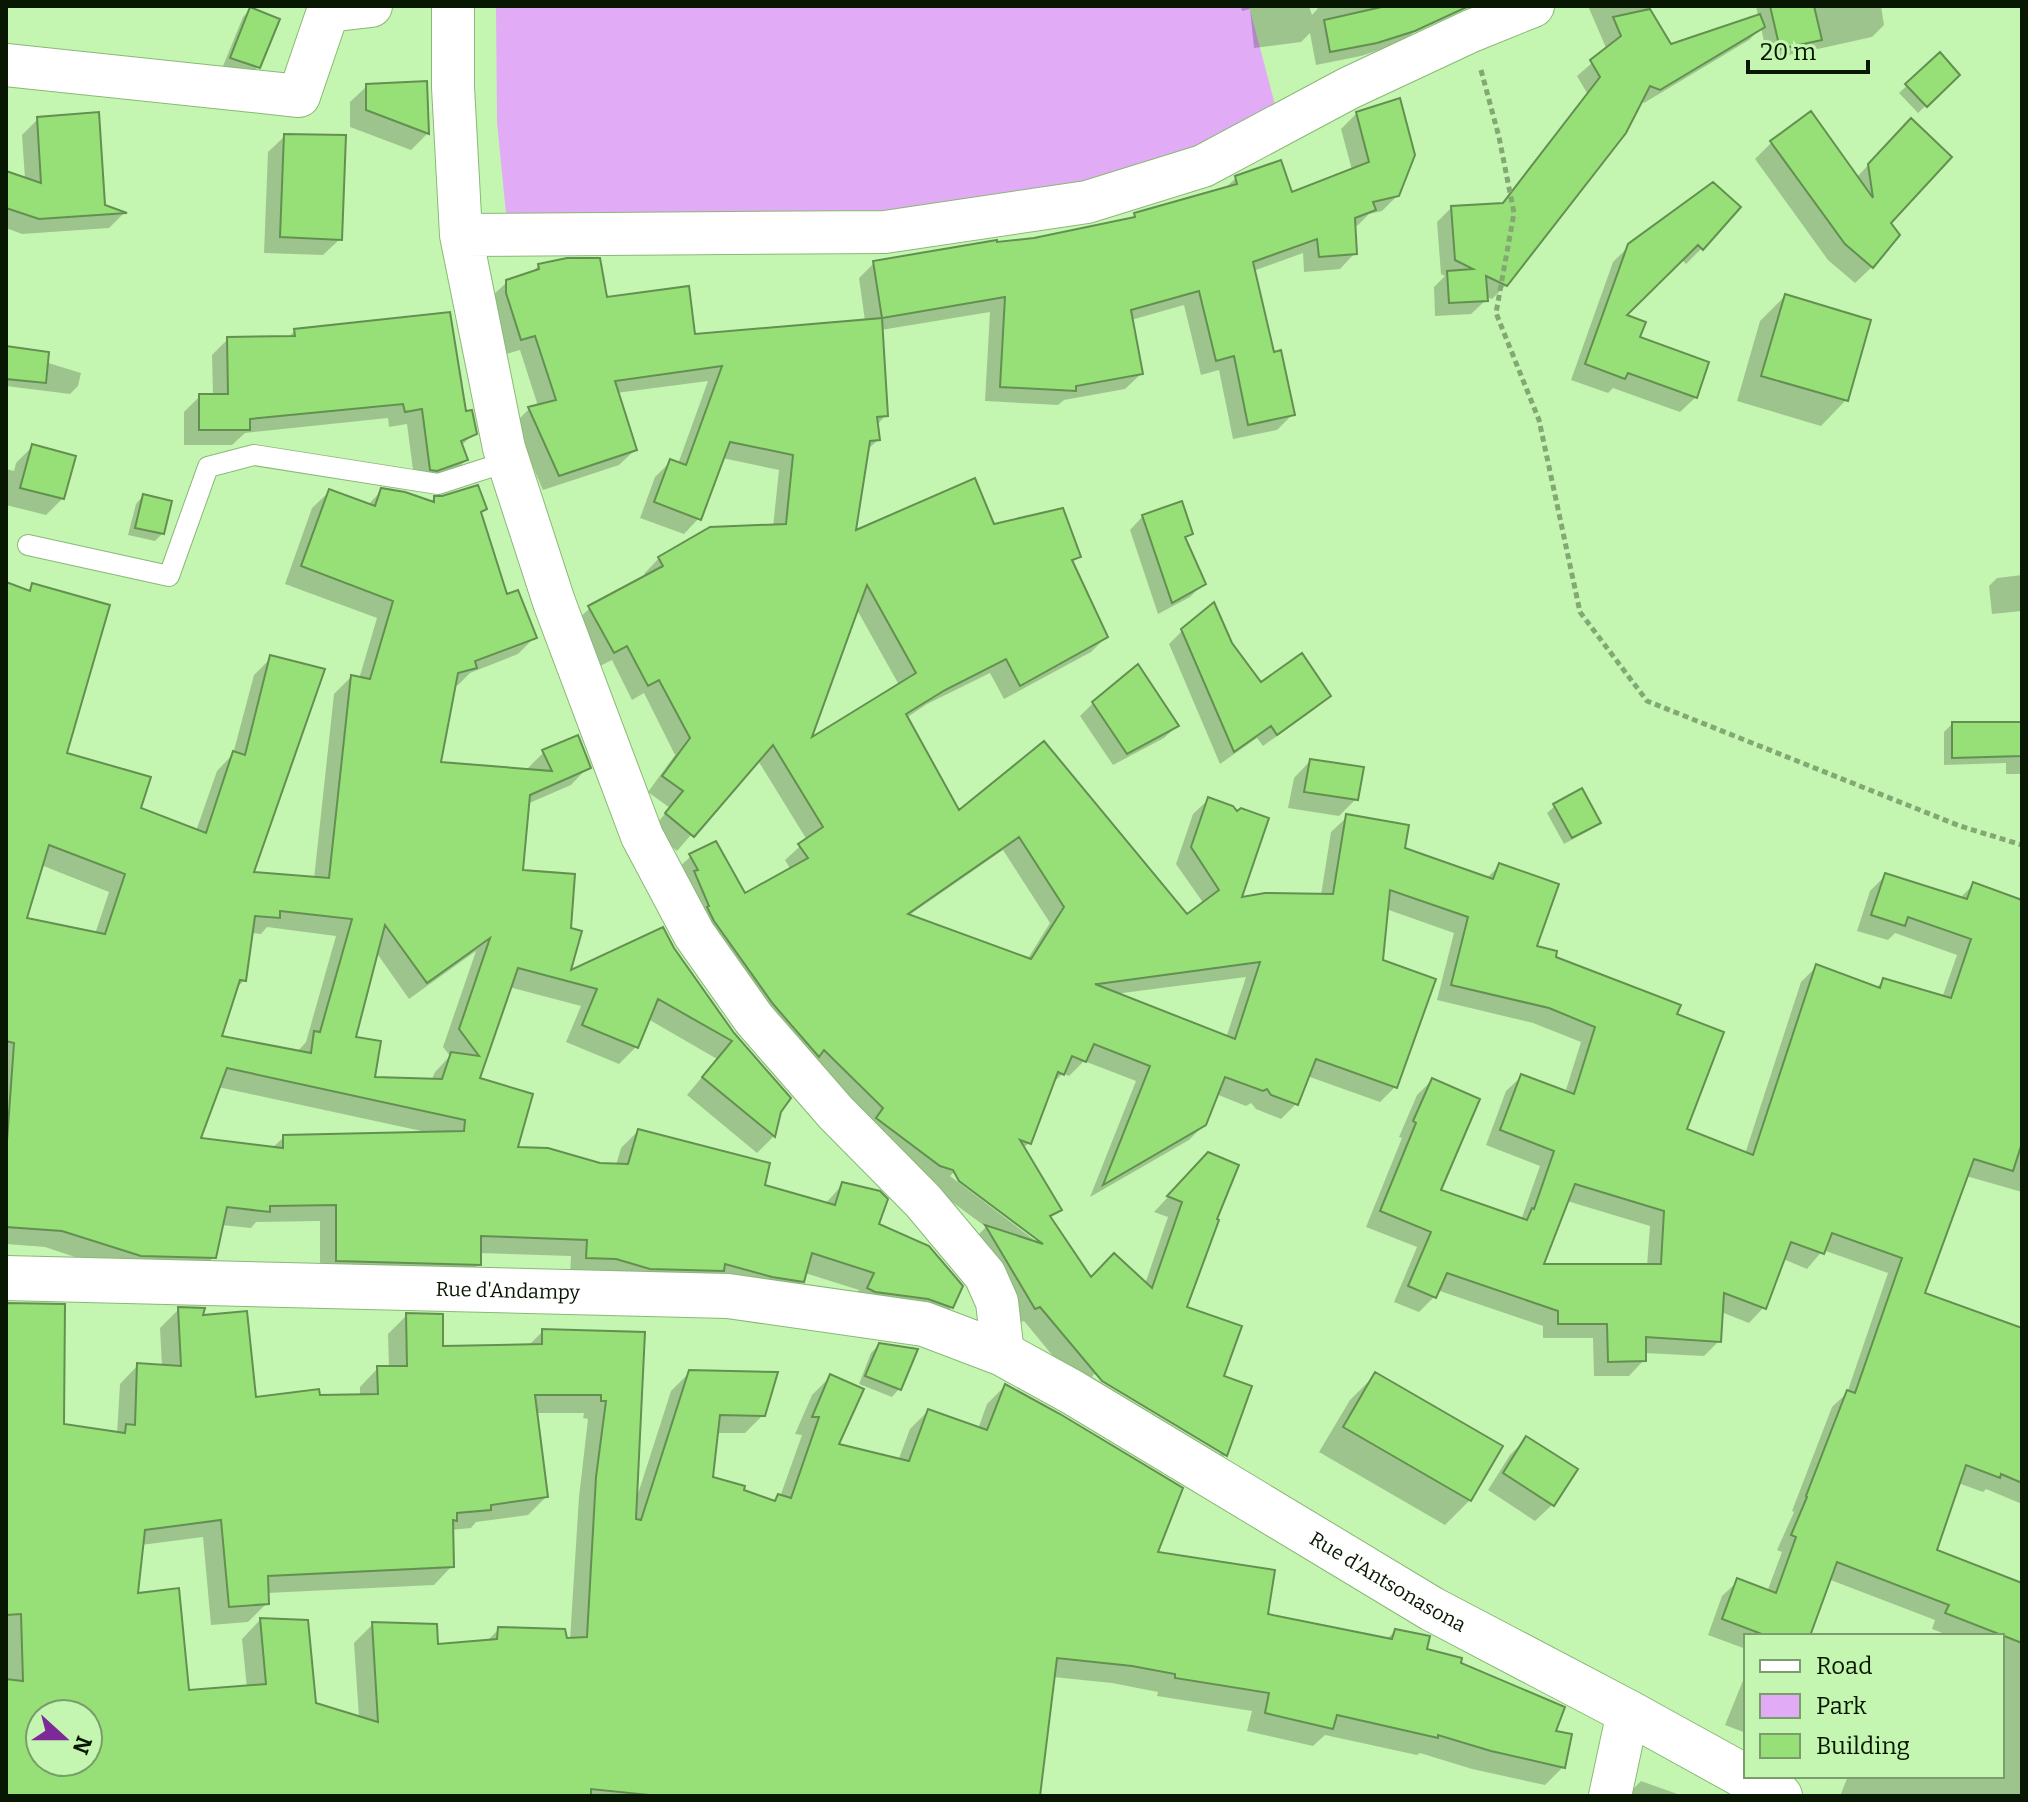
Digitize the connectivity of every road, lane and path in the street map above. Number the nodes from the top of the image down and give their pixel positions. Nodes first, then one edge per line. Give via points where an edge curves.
1 (371, 6) edge
2 (453, 6) edge
3 (1533, 6) edge
4 (1471, 31) junction
5 (6, 65) edge
6 (461, 235) junction
7 (509, 461) junction
8 (28, 545) dead end
9 (2022, 845) edge
10 (6, 1278) edge
11 (1003, 1354) junction
12 (1628, 1712) junction
13 (1744, 1776) edge
14 (1747, 1778) edge
15 (1610, 1796) edge
16 (1780, 1796) edge

1 - 5 street via 328,11 299,96
2 - 6 street
3 - 4 street
4 - 6 street via 1203,166 1087,202 885,232
4 - 9 path via 1514,213 1496,313 1539,420 1580,612 1647,701 1960,826
6 - 7 street
7 - 8 lane via 438,484 254,455 208,467 169,576
7 - 11 street via 554,602 642,836 694,934 754,1019 985,1275 997,1302
10 - 11 street, Rue d'Andampy via 728,1296 924,1324
11 - 12 street, Rue d'Antsonasona via 1432,1609
12 - 13 street, Rue d'Antsonasona
12 - 15 street
14 - 16 street, Rue d'Antsonasona

